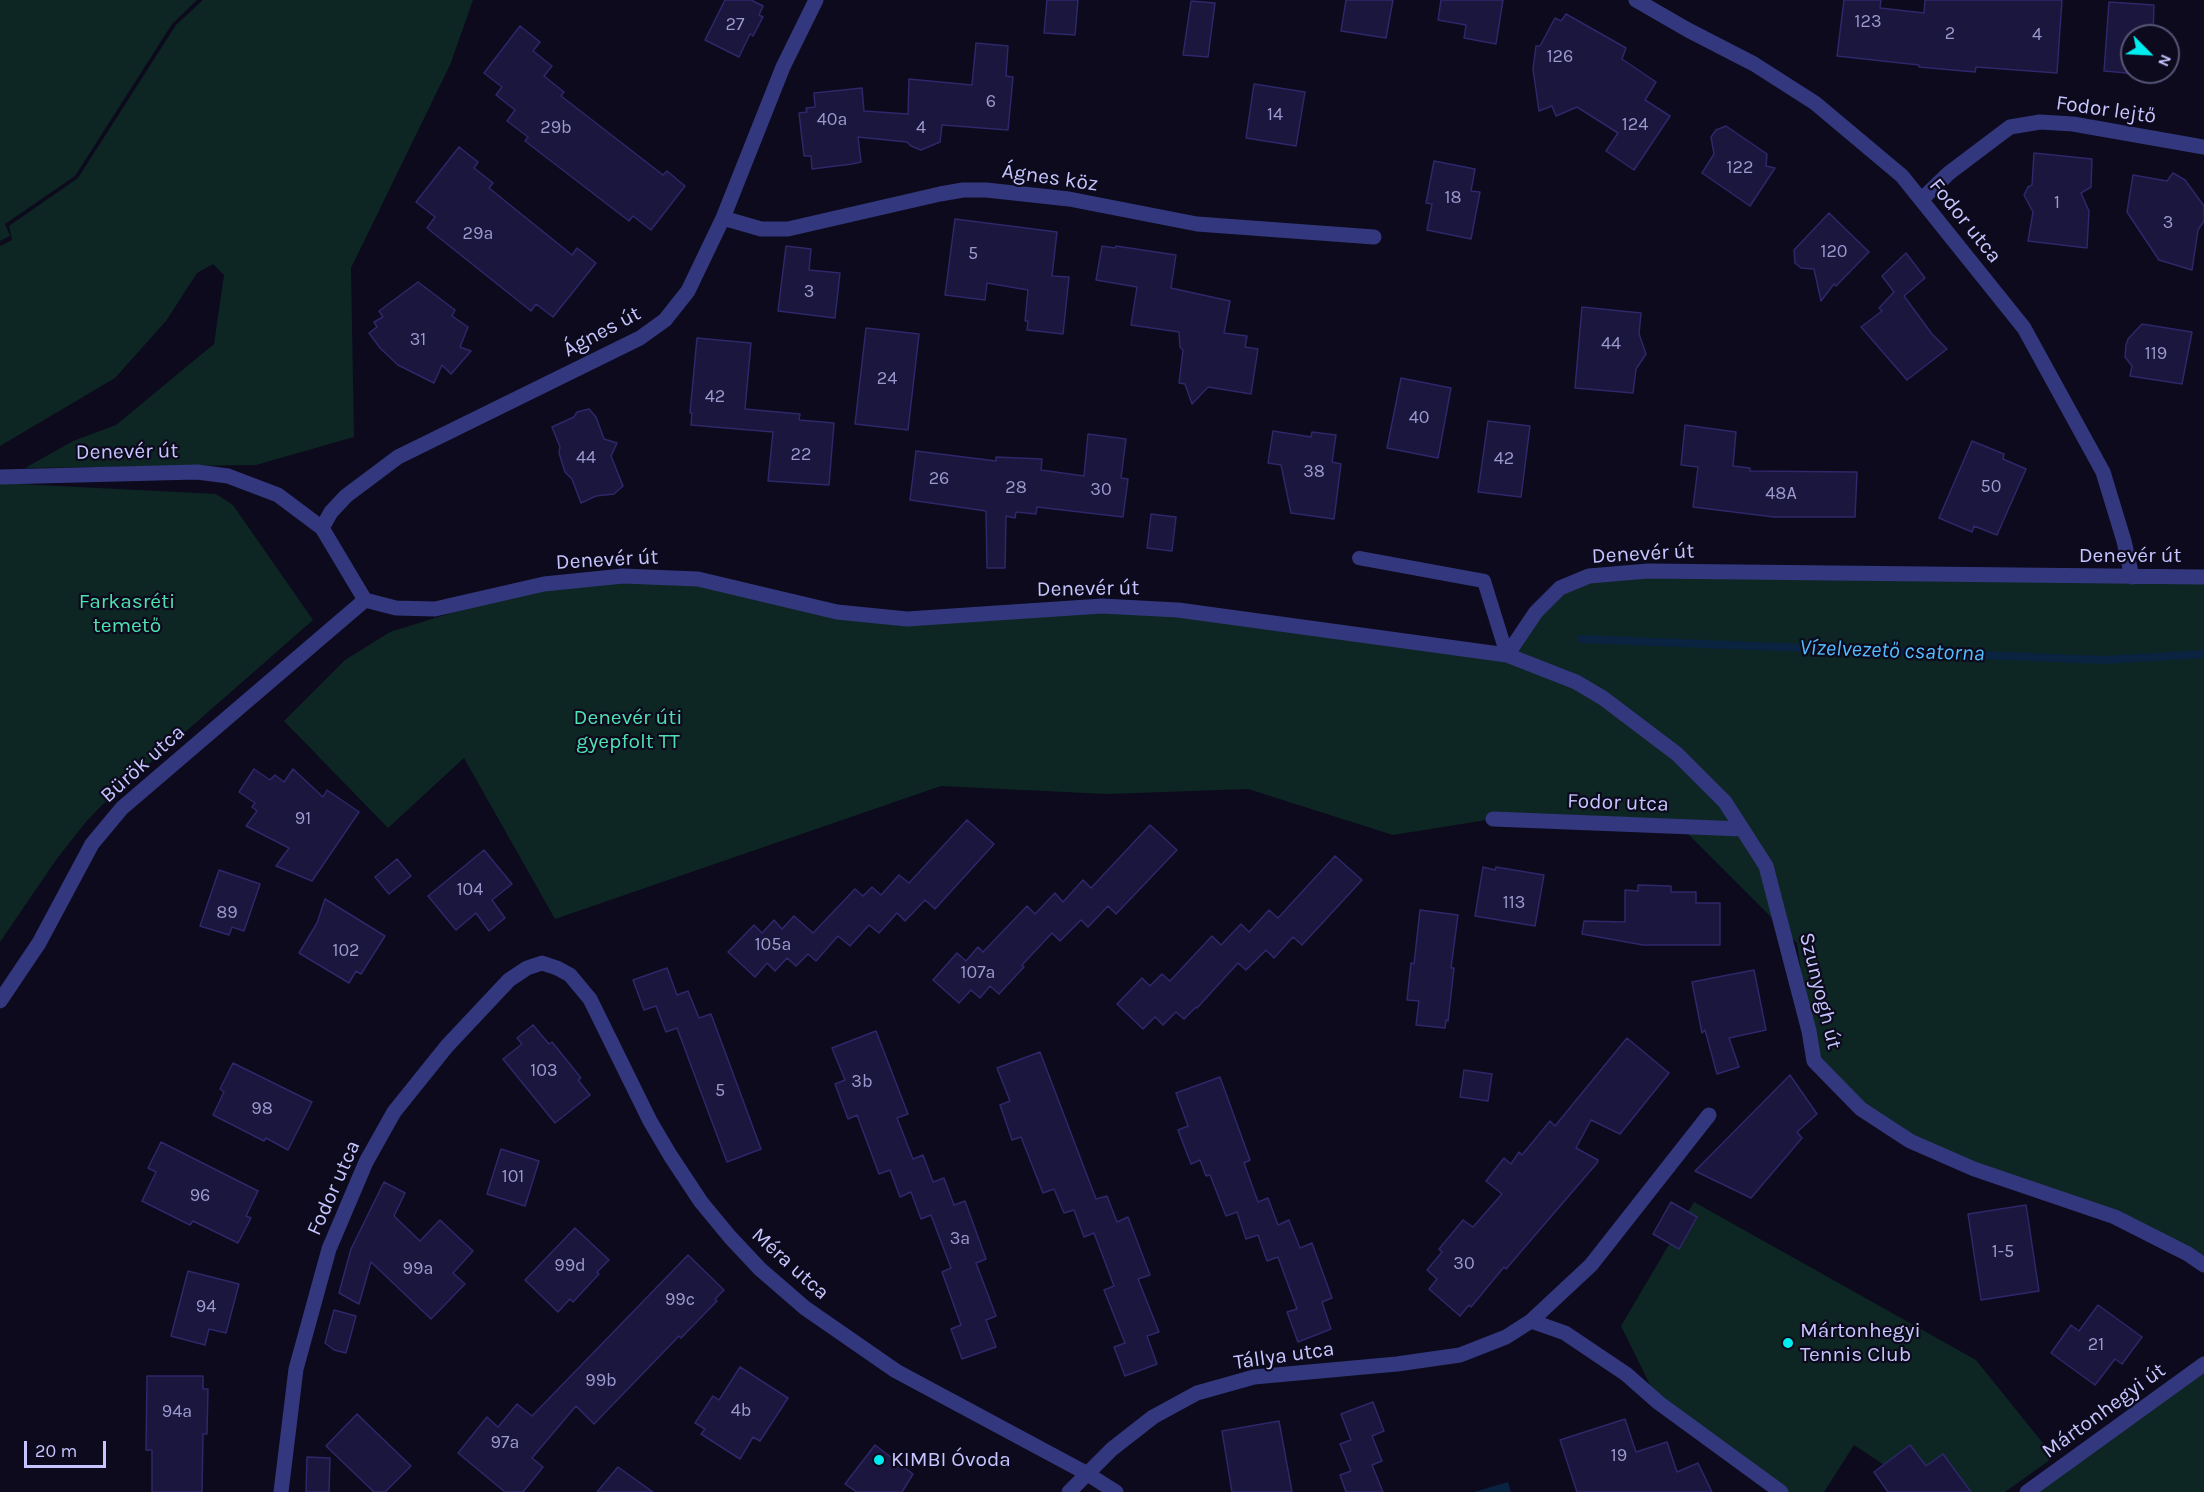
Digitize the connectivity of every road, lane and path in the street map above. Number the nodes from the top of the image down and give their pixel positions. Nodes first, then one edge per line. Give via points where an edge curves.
1 (816, 0) edge
2 (1636, 0) edge
3 (2204, 147) edge
4 (1921, 200) junction
5 (723, 218) junction
6 (1374, 237) dead end
7 (0, 477) edge
8 (322, 528) junction
9 (1359, 558) dead end
10 (2132, 577) junction
11 (2204, 577) edge
12 (365, 600) junction
13 (1508, 655) junction
14 (1492, 819) dead end
15 (1742, 829) junction
16 (542, 963) joint
17 (0, 1001) edge
18 (1709, 1115) dead end
19 (2204, 1265) edge
20 (1531, 1321) junction
21 (2204, 1364) edge
22 (1086, 1473) junction
23 (281, 1492) edge
24 (1069, 1492) edge
25 (1116, 1492) edge
26 (1781, 1492) edge
27 (2027, 1492) edge

1 - 5 street, Ágnes út via 783,66
2 - 4 street, Fodor utca via 1754,64 1815,103 1902,176
3 - 4 street, Fodor lejtő via 2073,124 2040,122 2010,127 1949,173
4 - 10 street, Fodor utca via 2024,328 2103,472
5 - 6 street, Ágnes köz via 761,229 788,229 940,194 986,190 1069,199 1197,224
5 - 8 street, Ágnes út via 688,291 665,320 640,338 398,457 346,496
7 - 8 street, Denevér út via 197,472 228,476 278,495
8 - 12 street, Denevér út
9 - 13 lane via 1484,580
10 - 11 street, Denevér út
10 - 13 street, Denevér út via 1648,571 1589,576 1560,588 1536,612
12 - 13 street, Denevér út via 396,608 435,609 543,584 623,576 698,579 837,612 907,619 1113,606 1178,610
12 - 17 street, Bürök utca via 122,808 92,844 39,943
13 - 15 street, Szunyogh út via 1576,682 1603,698 1677,754 1725,802
14 - 15 street, Fodor utca
15 - 19 street, Szunyogh út via 1766,866 1814,1061 1861,1109 1910,1141 1974,1168 2115,1217
16 - 22 street, Méra utca via 570,975 590,999 670,1155 701,1202 760,1269 805,1308 896,1371
16 - 23 street, Fodor utca via 509,980 447,1046 394,1112 366,1162 329,1249 296,1369
18 - 20 street, Tállya utca via 1591,1265
20 - 22 street, Tállya utca via 1506,1337 1460,1355 1254,1377 1197,1393 1153,1417
20 - 26 street via 1565,1333 1626,1374 1659,1403
21 - 27 street, Mártonhegyi út
22 - 24 street, Tállya utca
22 - 25 street, Méra utca

